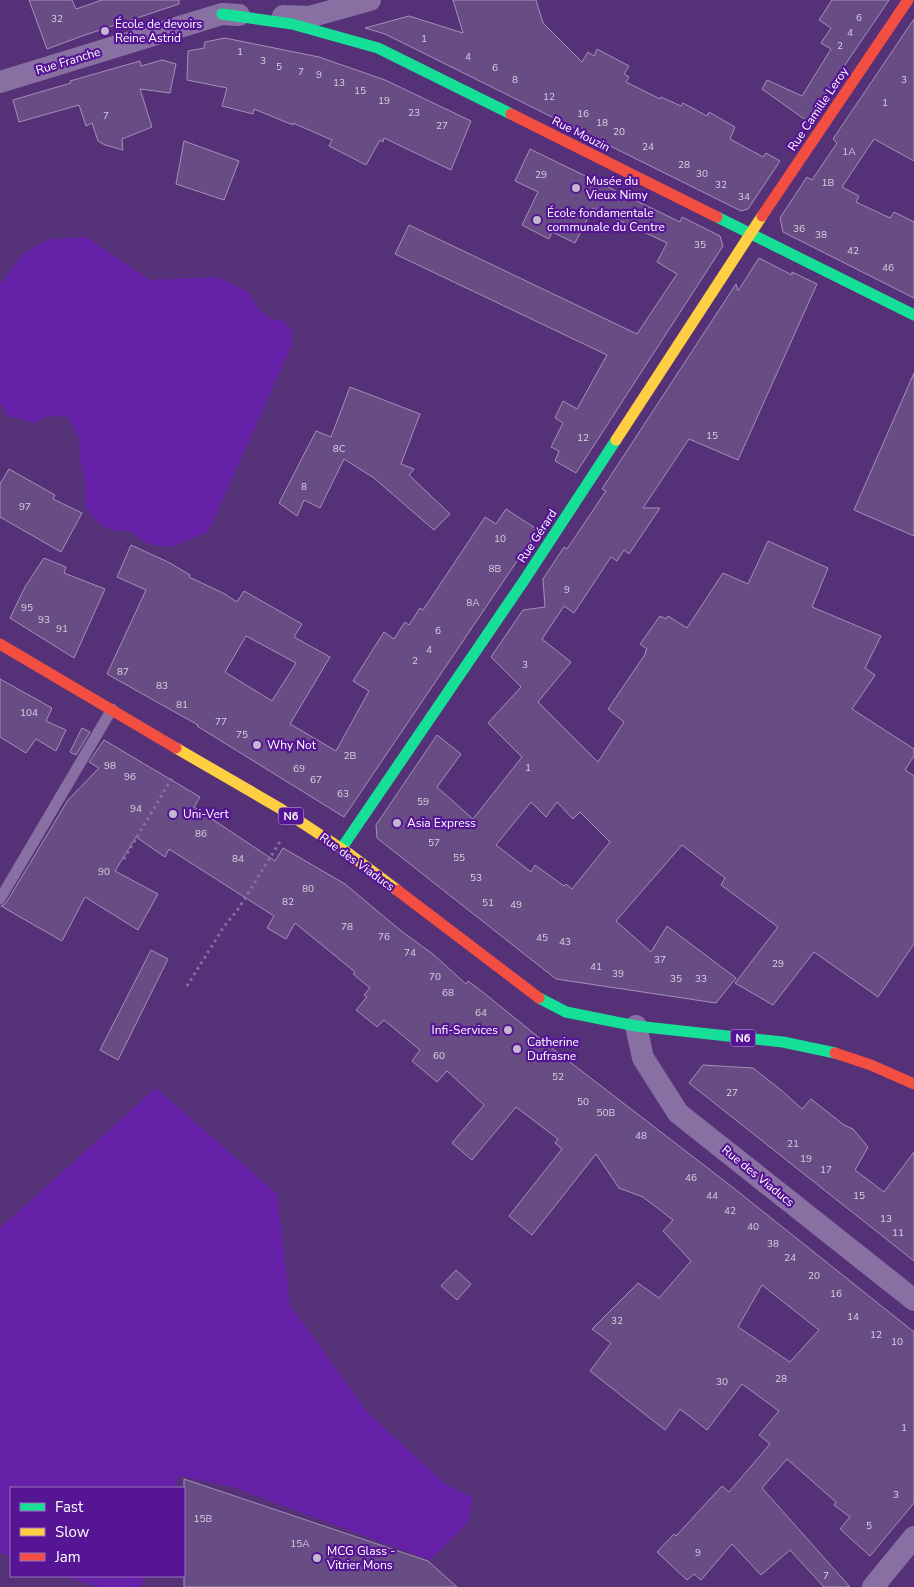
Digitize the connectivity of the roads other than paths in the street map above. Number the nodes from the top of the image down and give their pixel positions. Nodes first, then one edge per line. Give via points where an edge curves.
1 (370, 0) edge
2 (908, 0) edge
3 (218, 7) edge
4 (0, 82) edge
5 (750, 234) junction
6 (914, 316) edge
7 (0, 644) edge
8 (112, 709) junction
9 (342, 849) junction
10 (0, 899) edge
11 (636, 1026) junction
12 (914, 1084) edge
13 (914, 1300) edge
14 (914, 1536) edge
15 (872, 1587) edge

1 - 3 street, Rue Franche via 309,17
2 - 5 street, Rue Camille Leroy
3 - 4 street, Rue Franche
3 - 5 street, Rue Mouzin via 378,48
5 - 6 street, Rue Mouzin
5 - 9 street, Rue Gérard via 523,582
7 - 8 street, Rue des Viaducs / N6
8 - 9 street, Rue des Viaducs / N6
8 - 10 lane
9 - 11 street, Rue des Viaducs / N6 via 543,1001 566,1012
11 - 12 street, Rue des Viaducs / N6 via 783,1042 871,1065
11 - 13 street, Rue des Viaducs via 644,1058 678,1112
14 - 15 street

